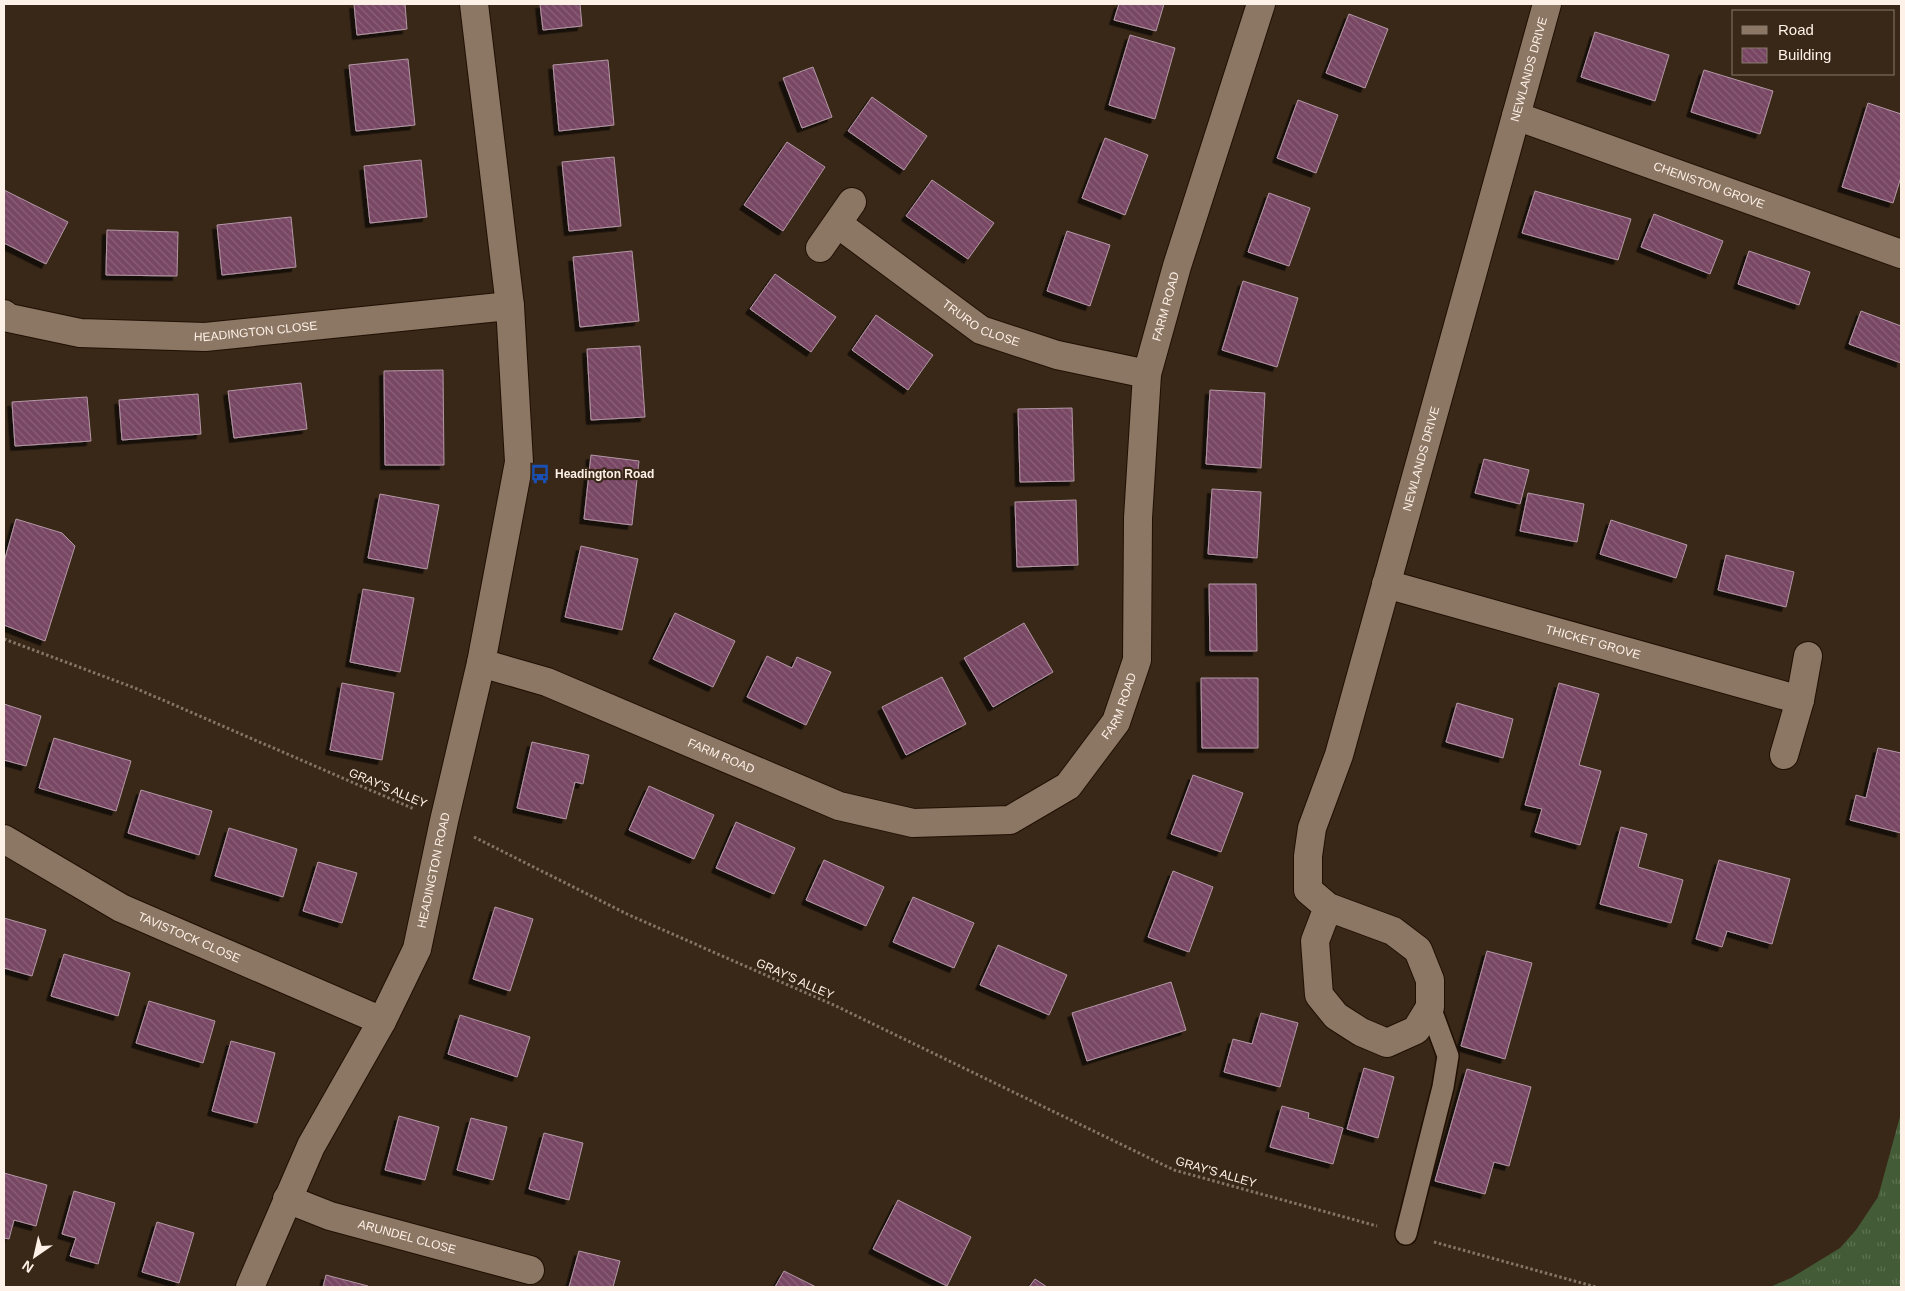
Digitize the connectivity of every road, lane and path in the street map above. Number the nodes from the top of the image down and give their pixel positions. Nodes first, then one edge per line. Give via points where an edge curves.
1 (474, 4) edge
2 (1261, 4) edge
3 (1547, 4) edge
4 (1516, 116) junction
5 (820, 248) dead end
6 (1901, 254) edge
7 (510, 306) junction
8 (4, 314) edge
9 (1147, 374) junction
10 (1386, 584) junction
11 (4, 639) edge
12 (1808, 656) dead end
13 (481, 663) junction
14 (1800, 700) junction
15 (1784, 755) dead end
16 (444, 821) junction
17 (4, 839) edge
18 (1328, 907) junction
19 (1430, 1007) junction
20 (382, 1021) junction
21 (288, 1199) junction
22 (1406, 1234) junction
23 (530, 1267) dead end
24 (250, 1287) edge
25 (1596, 1287) edge

1 - 7 street, HEADINGTON ROAD
2 - 9 street, FARM ROAD via 1177,266
3 - 4 street, NEWLANDS DRIVE
4 - 6 street, CHENISTON GROVE
4 - 10 street, NEWLANDS DRIVE
5 - 9 street, TRURO CLOSE via 845,213 981,330 1057,355
7 - 8 street, HEADINGTON CLOSE via 205,337 80,333 9,318
7 - 13 street, HEADINGTON ROAD via 519,462
9 - 13 street, FARM ROAD via 1138,518 1137,660 1116,722 1068,786 1010,820 913,823 839,806 547,682
10 - 14 street, THICKET GROVE
10 - 18 street, NEWLANDS DRIVE via 1339,755 1312,828 1308,890
11 - 16 path, GRAY'S ALLEY via 134,688
12 - 14 street
13 - 16 street, HEADINGTON ROAD
14 - 15 street
16 - 20 street, HEADINGTON ROAD via 417,950
16 - 22 path, GRAY'S ALLEY via 627,914 838,1007 1174,1170
17 - 20 street, TAVISTOCK CLOSE via 121,908
18 - 19 street, NEWLANDS DRIVE via 1393,930 1418,950 1430,980
18 - 19 street via 1315,941 1319,995 1336,1016 1387,1043 1416,1030
19 - 22 lane via 1448,1056
20 - 21 street, HEADINGTON ROAD via 311,1146
21 - 23 street, ARUNDEL CLOSE via 330,1216
21 - 24 street, HEADINGTON ROAD
22 - 25 path, GRAY'S ALLEY

